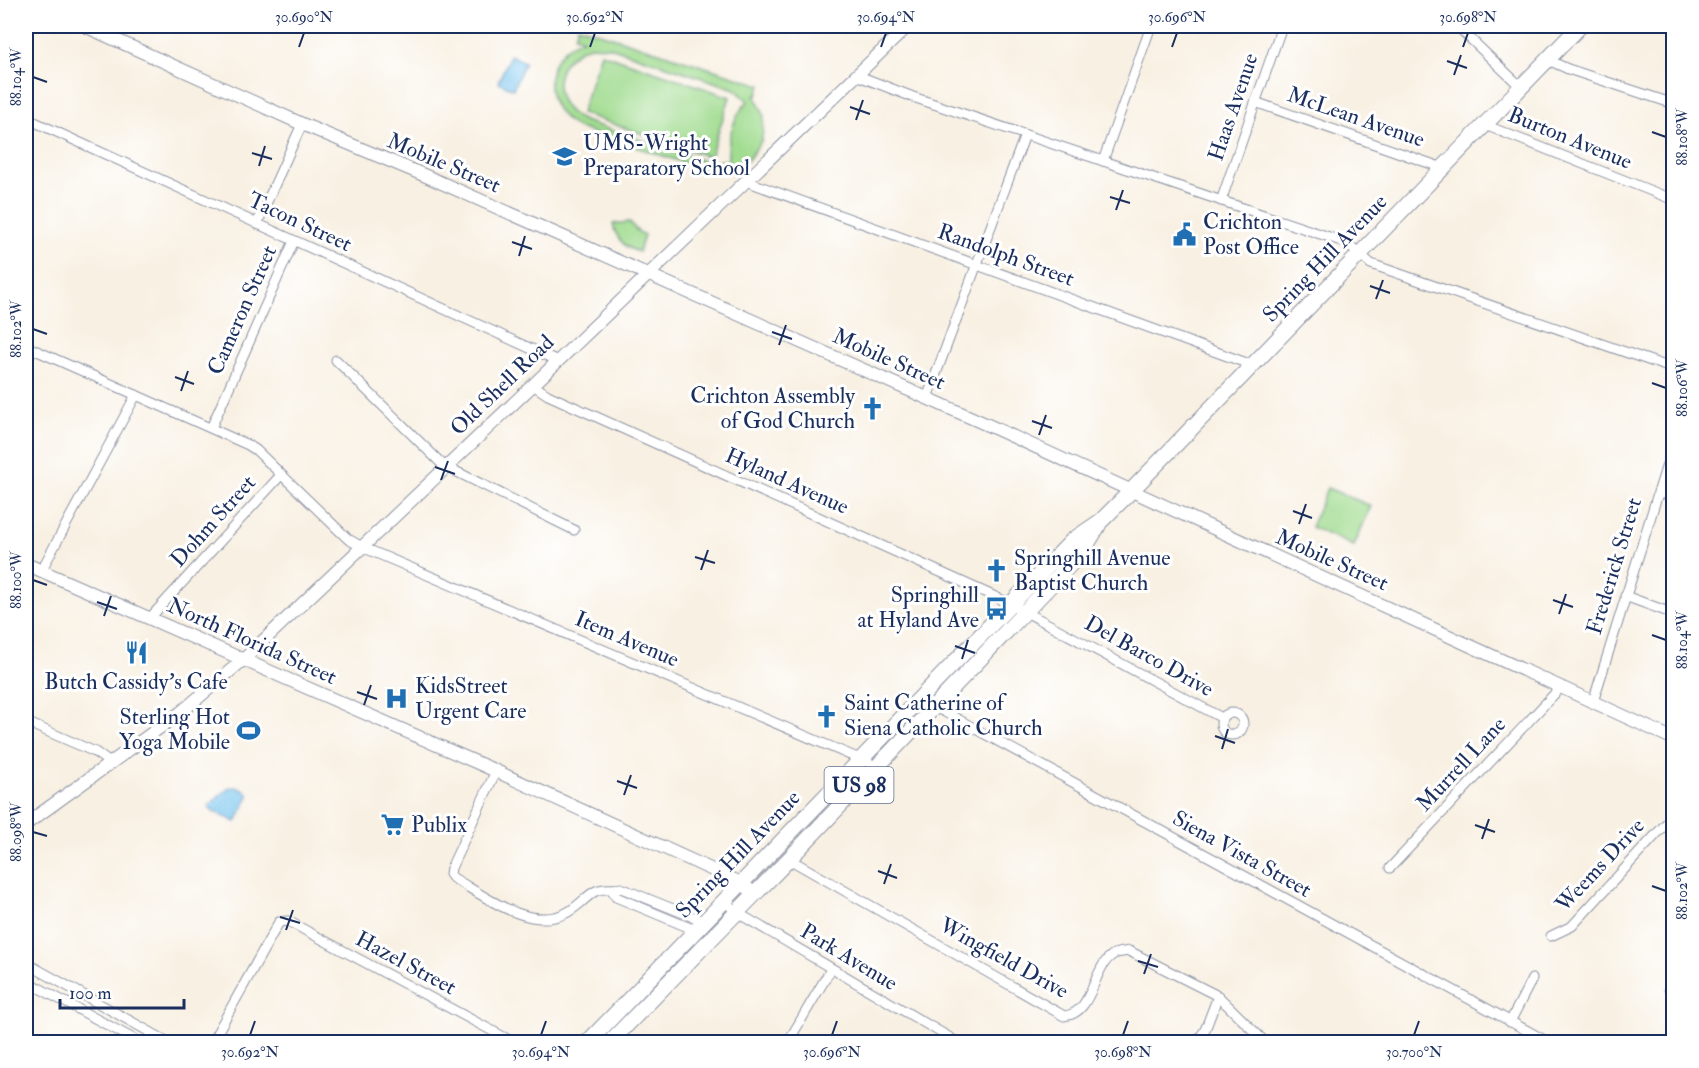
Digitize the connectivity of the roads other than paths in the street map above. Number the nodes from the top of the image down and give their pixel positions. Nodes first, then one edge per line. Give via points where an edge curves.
1 (85, 26) edge
2 (908, 26) edge
3 (1151, 26) edge
4 (1282, 26) edge
5 (1457, 26) edge
6 (1580, 26) edge
7 (1548, 60) junction
8 (856, 75) junction
9 (1521, 87) junction
10 (1255, 102) junction
11 (1674, 104) edge
12 (26, 118) edge
13 (302, 124) junction
14 (1485, 125) junction
15 (1025, 135) junction
16 (1103, 160) junction
17 (1443, 168) junction
18 (746, 181) junction
19 (1674, 200) edge
20 (1221, 201) junction
21 (257, 224) junction
22 (294, 241) junction
23 (1360, 255) junction
24 (976, 265) junction
25 (648, 275) junction
26 (26, 346) edge
27 (336, 360) dead end
28 (558, 361) junction
29 (1252, 365) junction
30 (1674, 369) edge
31 (533, 385) junction
32 (136, 395) junction
33 (927, 398) junction
34 (211, 428) junction
35 (1674, 442) edge
36 (447, 467) junction
37 (281, 475) junction
38 (1130, 492) junction
39 (1658, 492) junction
40 (1674, 497) edge
41 (1101, 521) junction
42 (573, 530) dead end
43 (362, 547) junction
44 (26, 564) edge
45 (41, 571) junction
46 (1625, 596) junction
47 (1011, 604) junction
48 (1025, 612) junction
49 (1674, 614) edge
50 (149, 619) junction
51 (243, 660) junction
52 (1561, 687) junction
53 (919, 698) junction
54 (1593, 702) junction
55 (934, 706) junction
56 (1222, 718) dead end
57 (26, 722) edge
58 (1674, 739) edge
59 (860, 759) junction
60 (110, 763) junction
61 (876, 766) junction
62 (496, 771) junction
63 (1674, 815) edge
64 (26, 824) edge
65 (789, 859) junction
66 (1390, 868) dead end
67 (741, 883) junction
68 (754, 893) junction
69 (724, 900) junction
70 (736, 912) junction
71 (699, 926) junction
72 (1551, 936) dead end
73 (26, 963) edge
74 (831, 969) junction
75 (1532, 979) dead end
76 (26, 981) edge
77 (1218, 996) junction
78 (1510, 1022) junction
79 (139, 1042) edge
80 (168, 1042) edge
81 (212, 1042) edge
82 (513, 1042) edge
83 (588, 1042) edge
84 (610, 1042) edge
85 (788, 1042) edge
86 (957, 1042) edge
87 (1197, 1042) edge
88 (1265, 1042) edge
89 (1548, 1042) edge

1 - 13 street, Mobile Street
2 - 8 street, Old Shell Road
3 - 16 street
4 - 10 street, Haas Avenue
5 - 9 street
6 - 7 main road, Spring Hill Avenue / US 98
7 - 9 main road, Spring Hill Avenue / US 98
7 - 11 street
8 - 15 street
8 - 18 street, Old Shell Road
9 - 14 main road, Spring Hill Avenue / US 98
10 - 17 street, McLean Avenue
10 - 20 street, Haas Avenue
12 - 21 street, Tacon Street
13 - 21 street, Cameron Street
13 - 25 street, Mobile Street
14 - 17 main road, Spring Hill Avenue / US 98
14 - 19 street, Burton Avenue
15 - 16 street
15 - 24 street
16 - 20 street
17 - 23 main road, Spring Hill Avenue / US 98
18 - 24 street, Randolph Street
18 - 25 street, Old Shell Road
20 - 23 street via 1347,243
21 - 22 street, Tacon Street
22 - 28 street, Tacon Street
22 - 34 street, Cameron Street
23 - 29 main road, Spring Hill Avenue / US 98
23 - 30 street via 1371,264
24 - 29 street, Randolph Street
24 - 33 street
25 - 28 street, Old Shell Road
25 - 33 street, Mobile Street
26 - 32 street, Item Avenue
27 - 36 street
28 - 31 street, Old Shell Road
29 - 38 main road, Spring Hill Avenue / US 98
31 - 36 street, Old Shell Road
31 - 47 street, Hyland Avenue
32 - 34 street, Item Avenue
32 - 45 street
33 - 38 street, Mobile Street
34 - 37 street, Item Avenue via 256,450
35 - 39 street, Frederick Street
36 - 42 street
36 - 43 street, Old Shell Road
37 - 43 street, Item Avenue via 348,539
37 - 50 street, Dohm Street
38 - 41 main road, Spring Hill Avenue / US 98
38 - 52 street, Mobile Street
39 - 40 street
39 - 46 street, Frederick Street
41 - 47 main road, Spring Hill Avenue / US 98 via 1073,540
41 - 48 main road, Spring Hill Avenue / US 98 via 1083,550
43 - 51 street, Old Shell Road
43 - 59 street, Item Avenue
44 - 45 street, North Florida Street
45 - 50 street, North Florida Street
46 - 49 street
46 - 54 street, Frederick Street
47 - 48 street, Hyland Avenue
47 - 53 main road, Spring Hill Avenue / US 98
48 - 55 main road, Spring Hill Avenue / US 98
48 - 56 street, Del Barco Drive
50 - 51 street, North Florida Street
51 - 60 street, Old Shell Road via 180,713
51 - 62 street, North Florida Street
52 - 54 street, Mobile Street
52 - 66 street, Murrell Lane
53 - 55 street, Siena Vista Street
53 - 59 main road, Spring Hill Avenue / US 98
54 - 58 street, Mobile Street
55 - 61 main road, Spring Hill Avenue / US 98
55 - 78 street, Siena Vista Street
57 - 60 street via 95,752
59 - 61 street, Item Avenue
59 - 67 main road, Spring Hill Avenue / US 98
60 - 64 street, Old Shell Road
61 - 65 main road, Spring Hill Avenue / US 98
62 - 67 street, North Florida Street
62 - 71 street via 451,868 453,878 512,910 538,919 565,914 602,889 621,888
63 - 72 street, Weems Drive via 1572,926
65 - 68 main road, Spring Hill Avenue / US 98
65 - 77 street, Wingfield Drive via 1064,1016 1073,1015 1083,1006 1102,967 1114,954 1129,951
67 - 68 street, North Florida Street
67 - 69 main road, Spring Hill Avenue / US 98
68 - 70 main road, Spring Hill Avenue / US 98
69 - 70 street, Park Avenue
69 - 71 main road, Spring Hill Avenue / US 98
70 - 74 street, Park Avenue
70 - 84 main road, Spring Hill Avenue / US 98
71 - 83 main road, Spring Hill Avenue / US 98
73 - 80 street
74 - 85 street
74 - 86 street, Park Avenue
75 - 78 street
76 - 79 street
77 - 87 street
77 - 88 street, Wingfield Drive
78 - 89 street, Siena Vista Street
81 - 82 street, Hazel Street via 279,922 288,921

